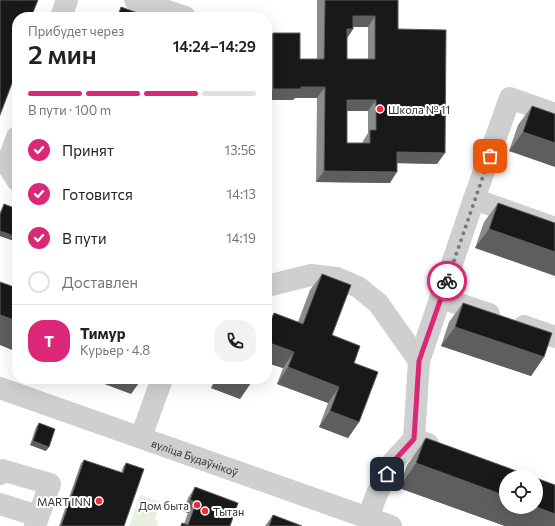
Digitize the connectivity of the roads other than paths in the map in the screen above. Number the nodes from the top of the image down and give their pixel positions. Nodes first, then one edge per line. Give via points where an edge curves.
1 (67, 0) edge
2 (135, 0) edge
3 (62, 12) edge
4 (169, 12) edge
5 (555, 114) edge
6 (12, 155) edge
7 (8, 169) edge
8 (474, 199) junction
9 (555, 228) edge
10 (272, 285) edge
11 (441, 298) junction
12 (555, 337) edge
13 (419, 361) junction
14 (160, 384) edge
15 (0, 388) edge
16 (141, 437) junction
17 (414, 439) junction
18 (444, 450) edge
19 (0, 474) edge
20 (0, 504) edge
21 (368, 518) junction
22 (37, 521) edge
23 (391, 526) edge

1 - 3 street
2 - 4 street
5 - 8 street via 510,98
6 - 7 street
8 - 9 street
8 - 11 street
10 - 13 street via 311,275 337,278 358,287 378,303
11 - 12 street
11 - 13 street
13 - 17 street
14 - 16 street
15 - 16 street, вуліца Будаўнікоў
16 - 21 street, вуліца Будаўнікоў
17 - 18 street
17 - 21 street via 393,462
19 - 22 street via 2,470 50,484
20 - 22 street
21 - 23 street, вуліца Будаўнікоў

